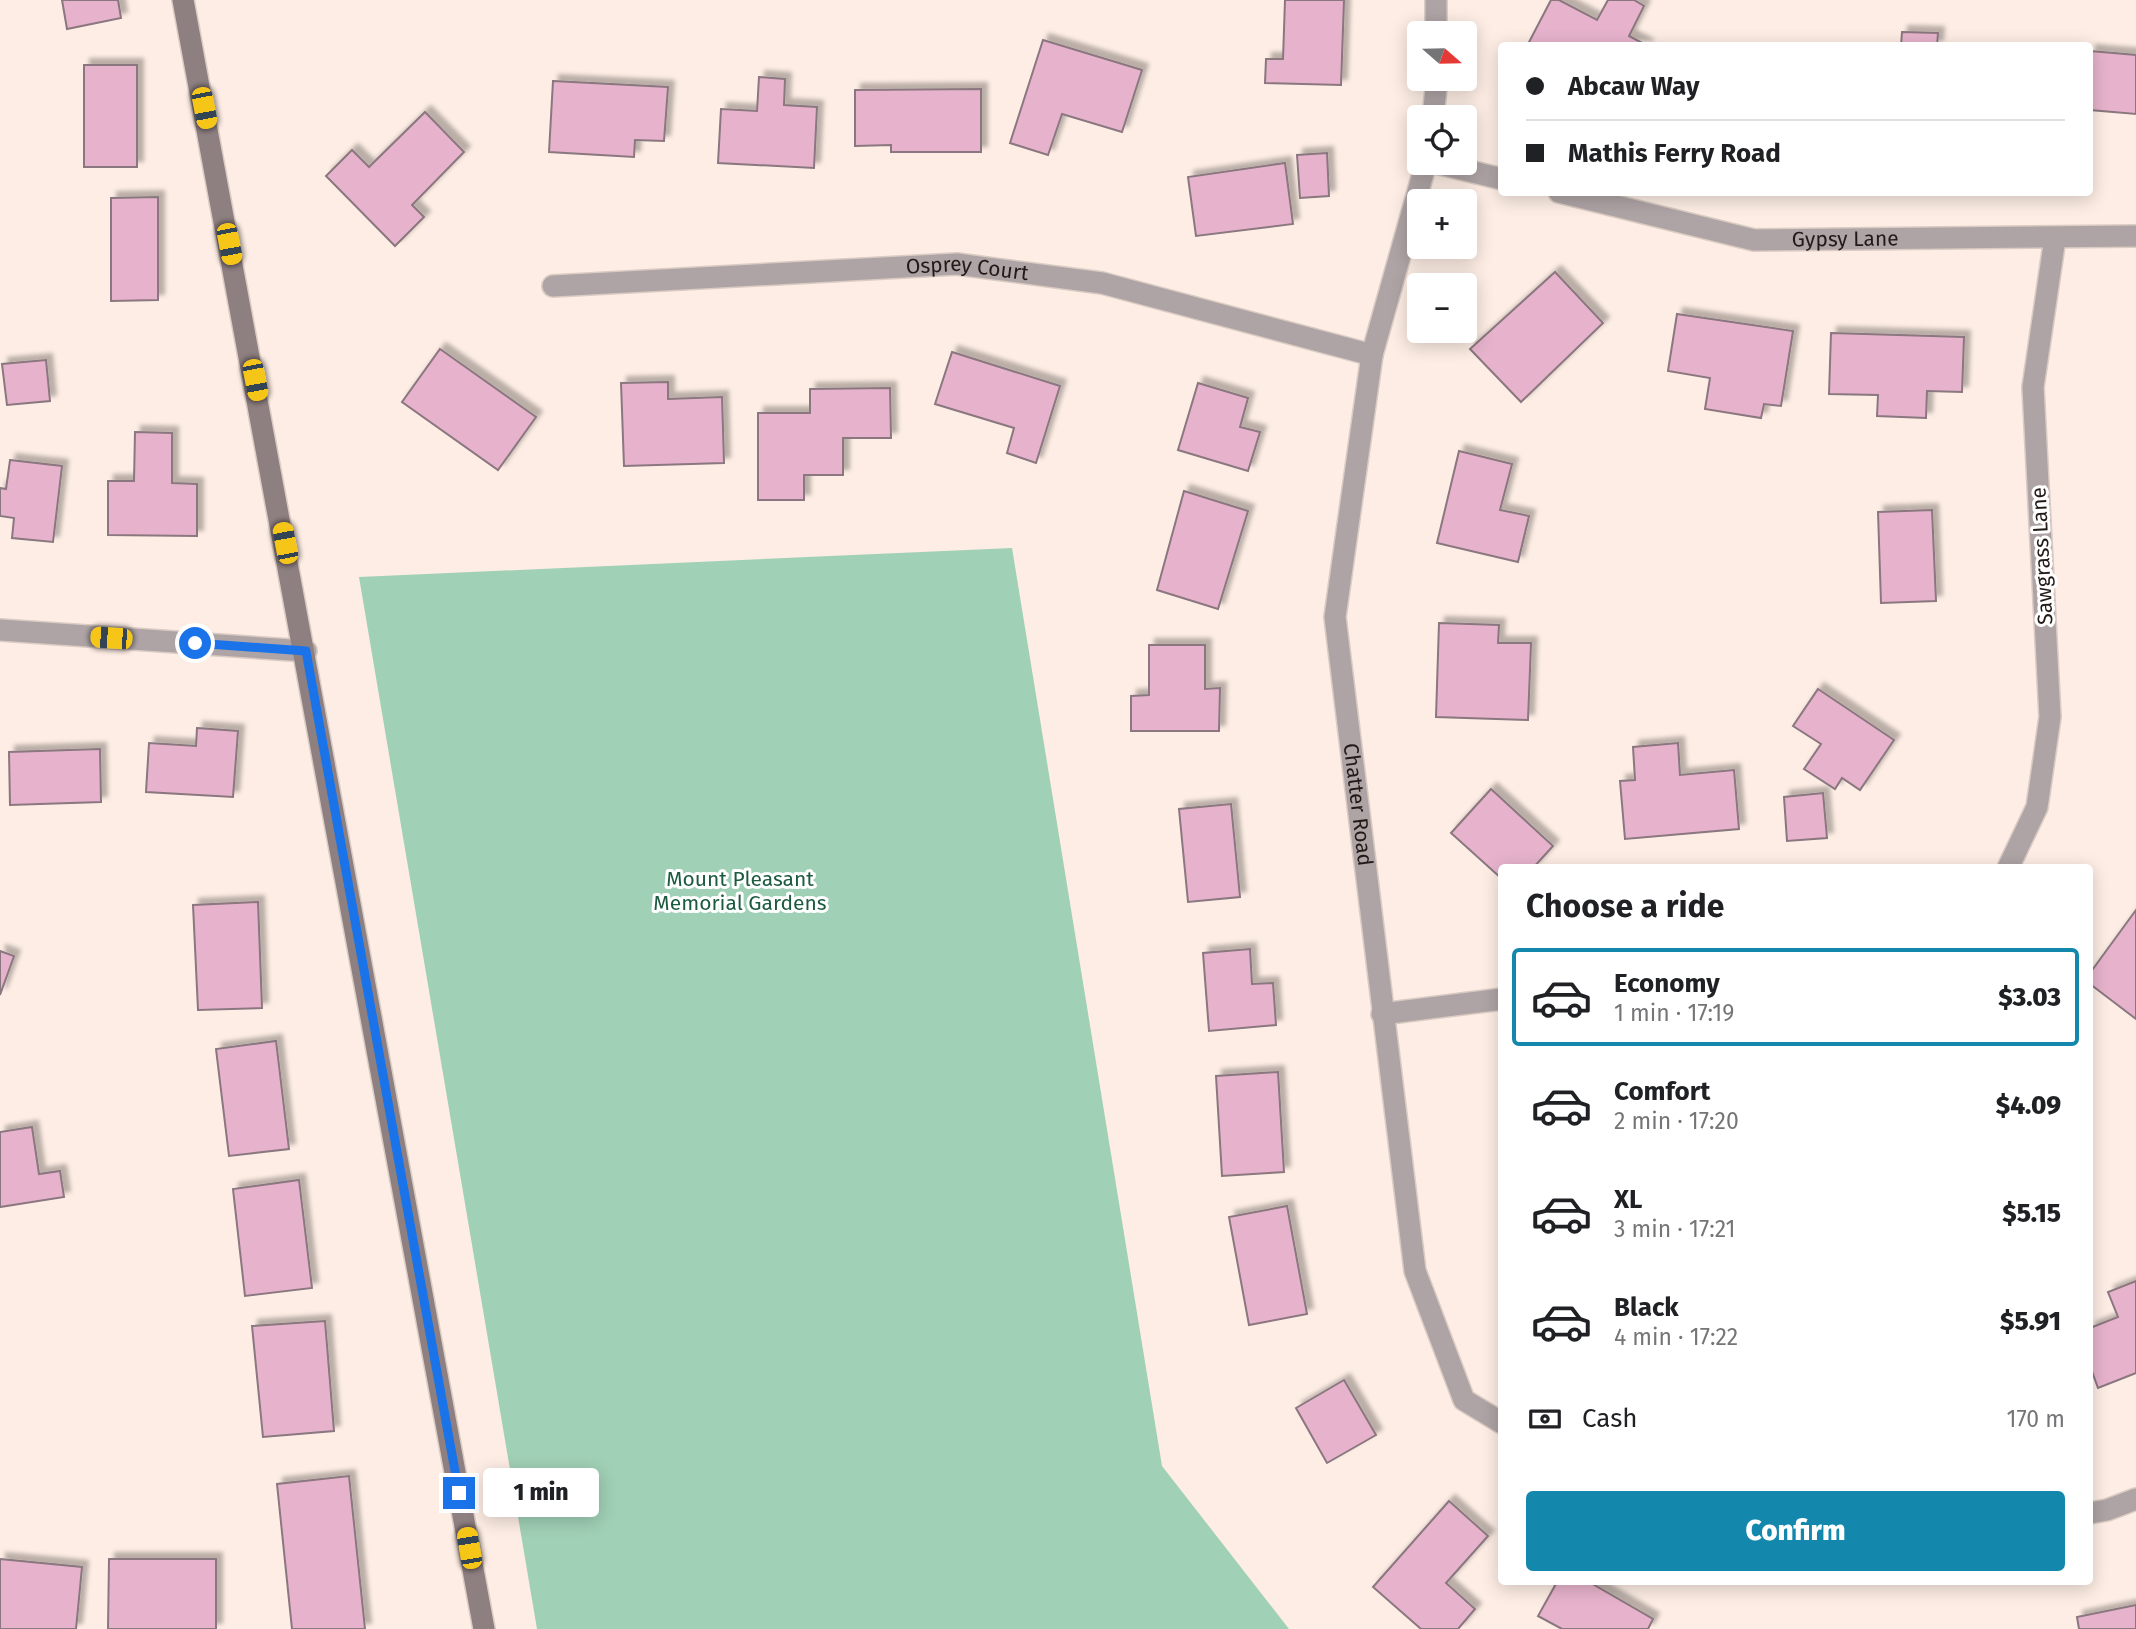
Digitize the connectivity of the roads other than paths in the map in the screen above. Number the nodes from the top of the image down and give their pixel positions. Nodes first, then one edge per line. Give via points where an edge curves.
1 (183, 0) edge
2 (1436, 0) edge
3 (1436, 21) edge
4 (1477, 173) edge
5 (1423, 175) edge
6 (1498, 178) edge
7 (1575, 196) edge
8 (2136, 236) edge
9 (2055, 238) junction
10 (553, 286) dead end
11 (1372, 355) junction
12 (0, 630) edge
13 (306, 651) junction
14 (2010, 864) edge
15 (1498, 1000) edge
16 (1382, 1014) junction
17 (1498, 1421) edge
18 (2136, 1499) edge
19 (2093, 1512) edge
20 (484, 1629) edge

1 - 13 main road
2 - 3 street
4 - 6 street
5 - 11 street, Chatter Road
7 - 9 street, Gypsy Lane via 1754,240
8 - 9 street, Gypsy Lane
9 - 14 street, Sawgrass Lane via 2033,387 2050,717 2037,807
10 - 11 street, Osprey Court via 957,264 1102,283
11 - 16 street, Chatter Road via 1335,617
12 - 13 street
13 - 20 main road
15 - 16 street
16 - 17 street, Chatter Road via 1415,1271 1464,1400
18 - 19 street

